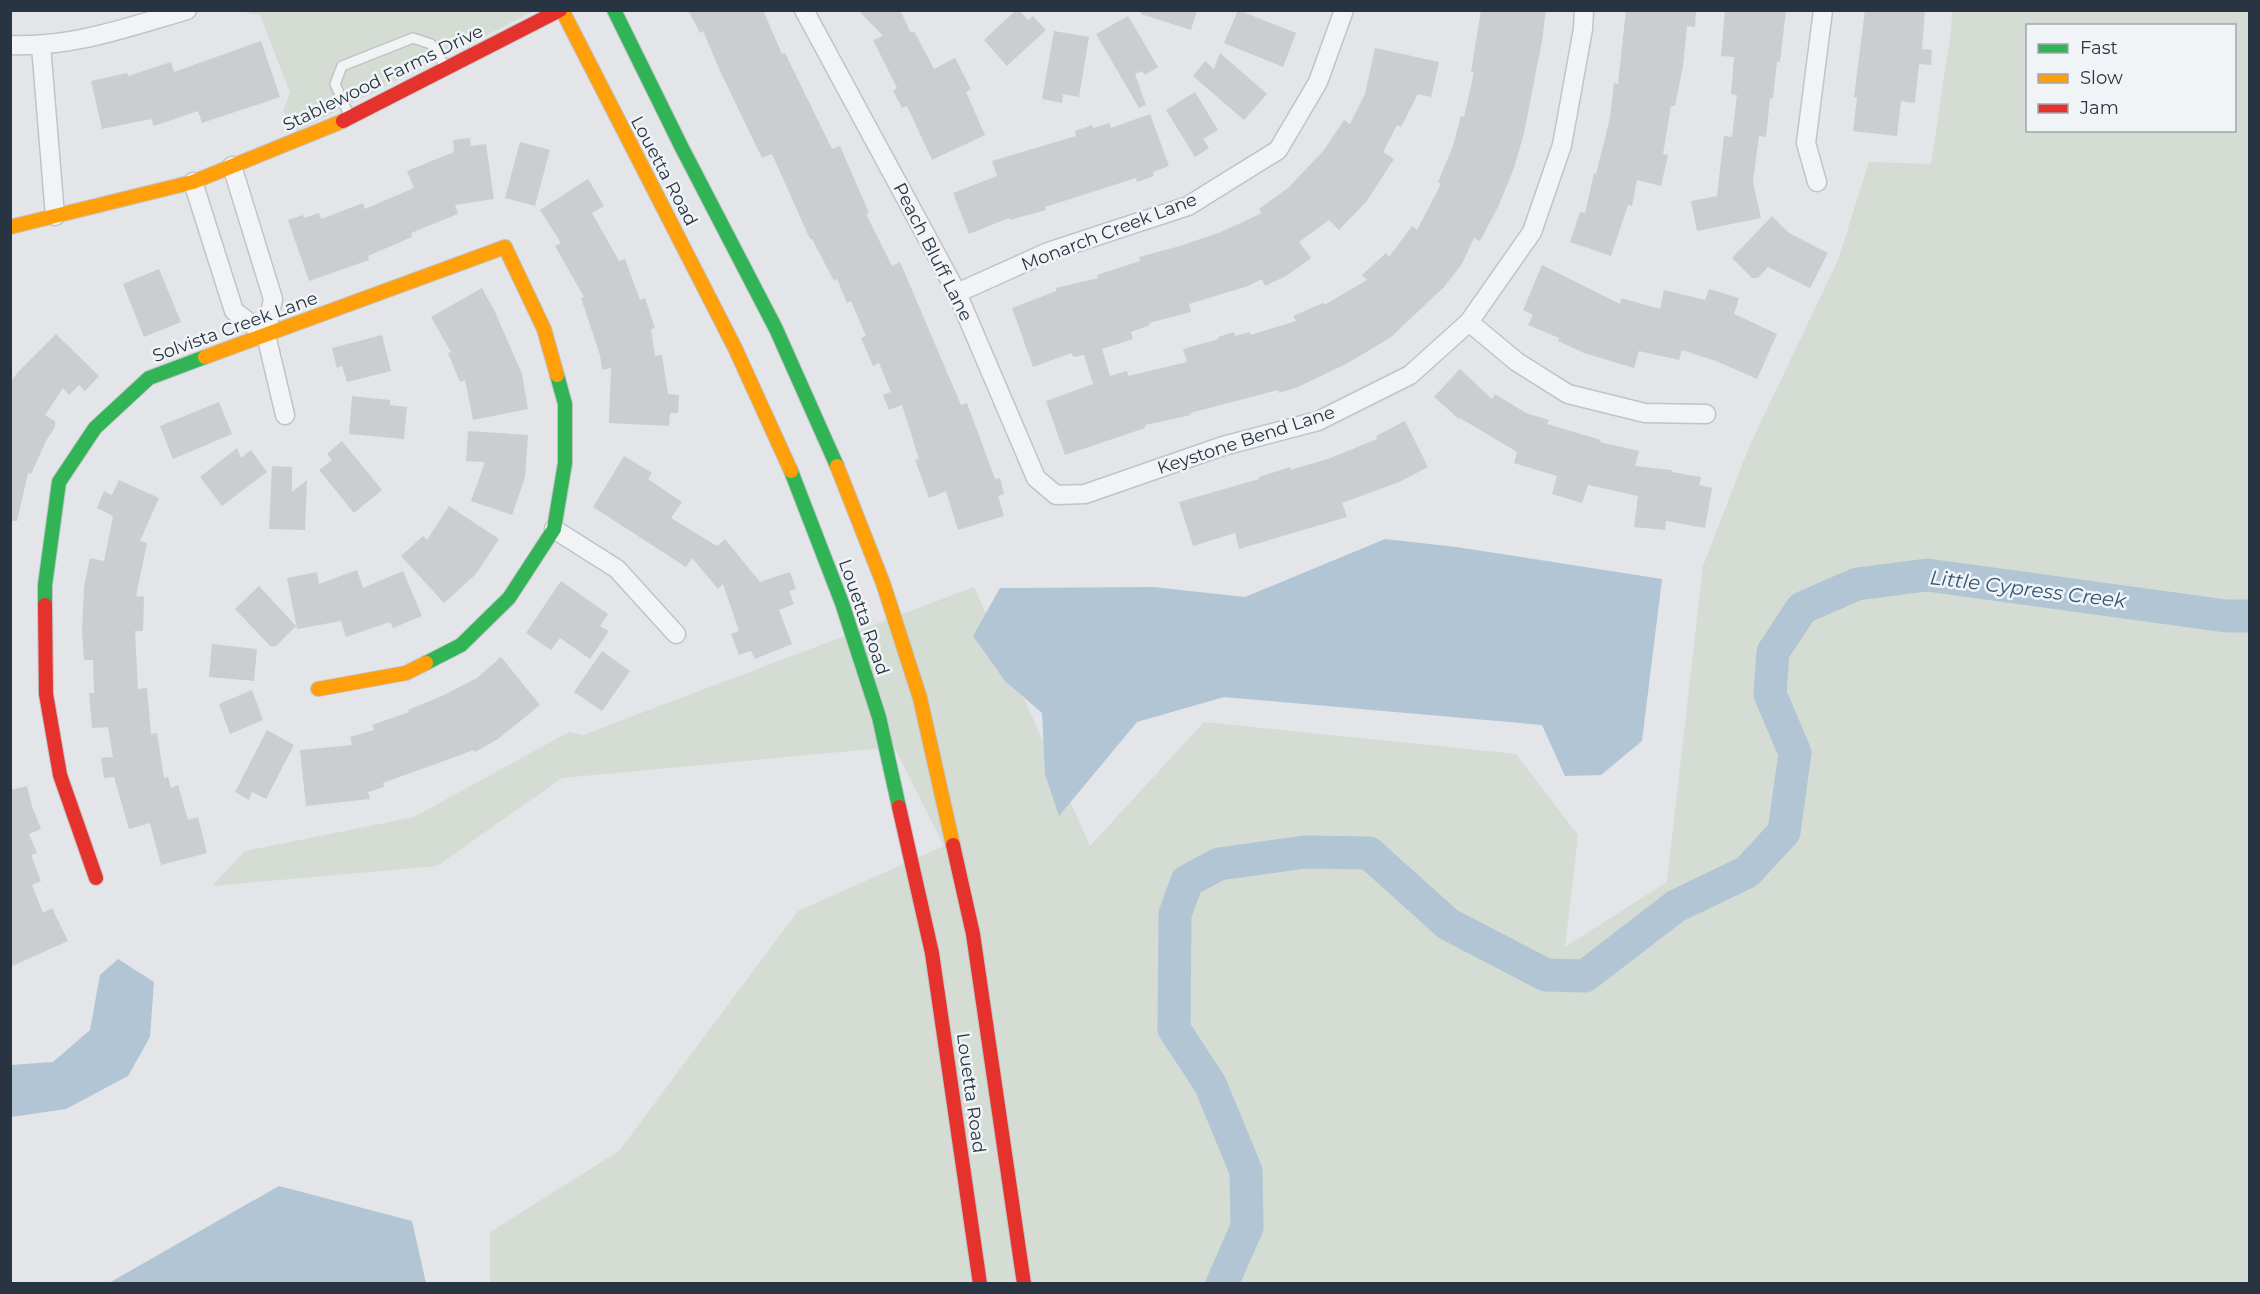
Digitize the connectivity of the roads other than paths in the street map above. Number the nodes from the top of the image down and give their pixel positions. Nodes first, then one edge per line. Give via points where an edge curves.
1 (187, 10) edge
2 (561, 10) edge
3 (614, 10) edge
4 (804, 10) edge
5 (1344, 10) edge
6 (1584, 10) edge
7 (1823, 10) edge
8 (10, 45) edge
9 (41, 46) junction
10 (446, 68) junction
11 (350, 117) junction
12 (232, 166) junction
13 (193, 182) junction
14 (1817, 183) dead end
15 (55, 216) junction
16 (10, 227) edge
17 (957, 293) junction
18 (1469, 322) junction
19 (266, 335) junction
20 (1706, 414) dead end
21 (285, 416) dead end
22 (1056, 495) joint
23 (554, 529) junction
24 (676, 634) dead end
25 (318, 689) dead end
26 (96, 878) dead end
27 (980, 1284) edge
28 (1024, 1284) edge

1 - 9 street via 101,35
2 - 10 main road, Stablewood Farms Drive
2 - 27 main road, Louetta Road via 735,348 791,471 842,603 879,717 932,953
3 - 28 main road, Louetta Road via 776,328 832,452 883,584 920,698 973,934
4 - 17 street, Peach Bluff Lane
5 - 17 street, Monarch Creek Lane via 1318,82 1278,150 1188,206 1048,252
6 - 18 street, Keystone Bend Lane via 1562,145 1532,232
7 - 14 street via 1806,143
8 - 9 street
9 - 15 street
10 - 11 main road, Stablewood Farms Drive
10 - 11 lane via 432,44 413,38 342,66 335,84
11 - 12 main road, Stablewood Farms Drive
12 - 13 main road, Stablewood Farms Drive
12 - 19 street via 273,299
13 - 15 main road, Stablewood Farms Drive
13 - 19 street via 234,311
15 - 16 main road, Stablewood Farms Drive
17 - 22 street, Peach Bluff Lane via 1036,478
18 - 20 street via 1517,362 1568,394 1645,412
18 - 22 street, Keystone Bend Lane via 1410,375 1318,421 1223,446 1085,494
19 - 21 street
19 - 23 main road, Solvista Creek Lane via 505,247 544,328 565,404 565,464
19 - 26 main road, Solvista Creek Lane via 149,378 95,428 59,483 45,585 46,694 60,775
23 - 24 street via 616,569
23 - 25 main road via 509,598 461,645 406,673

